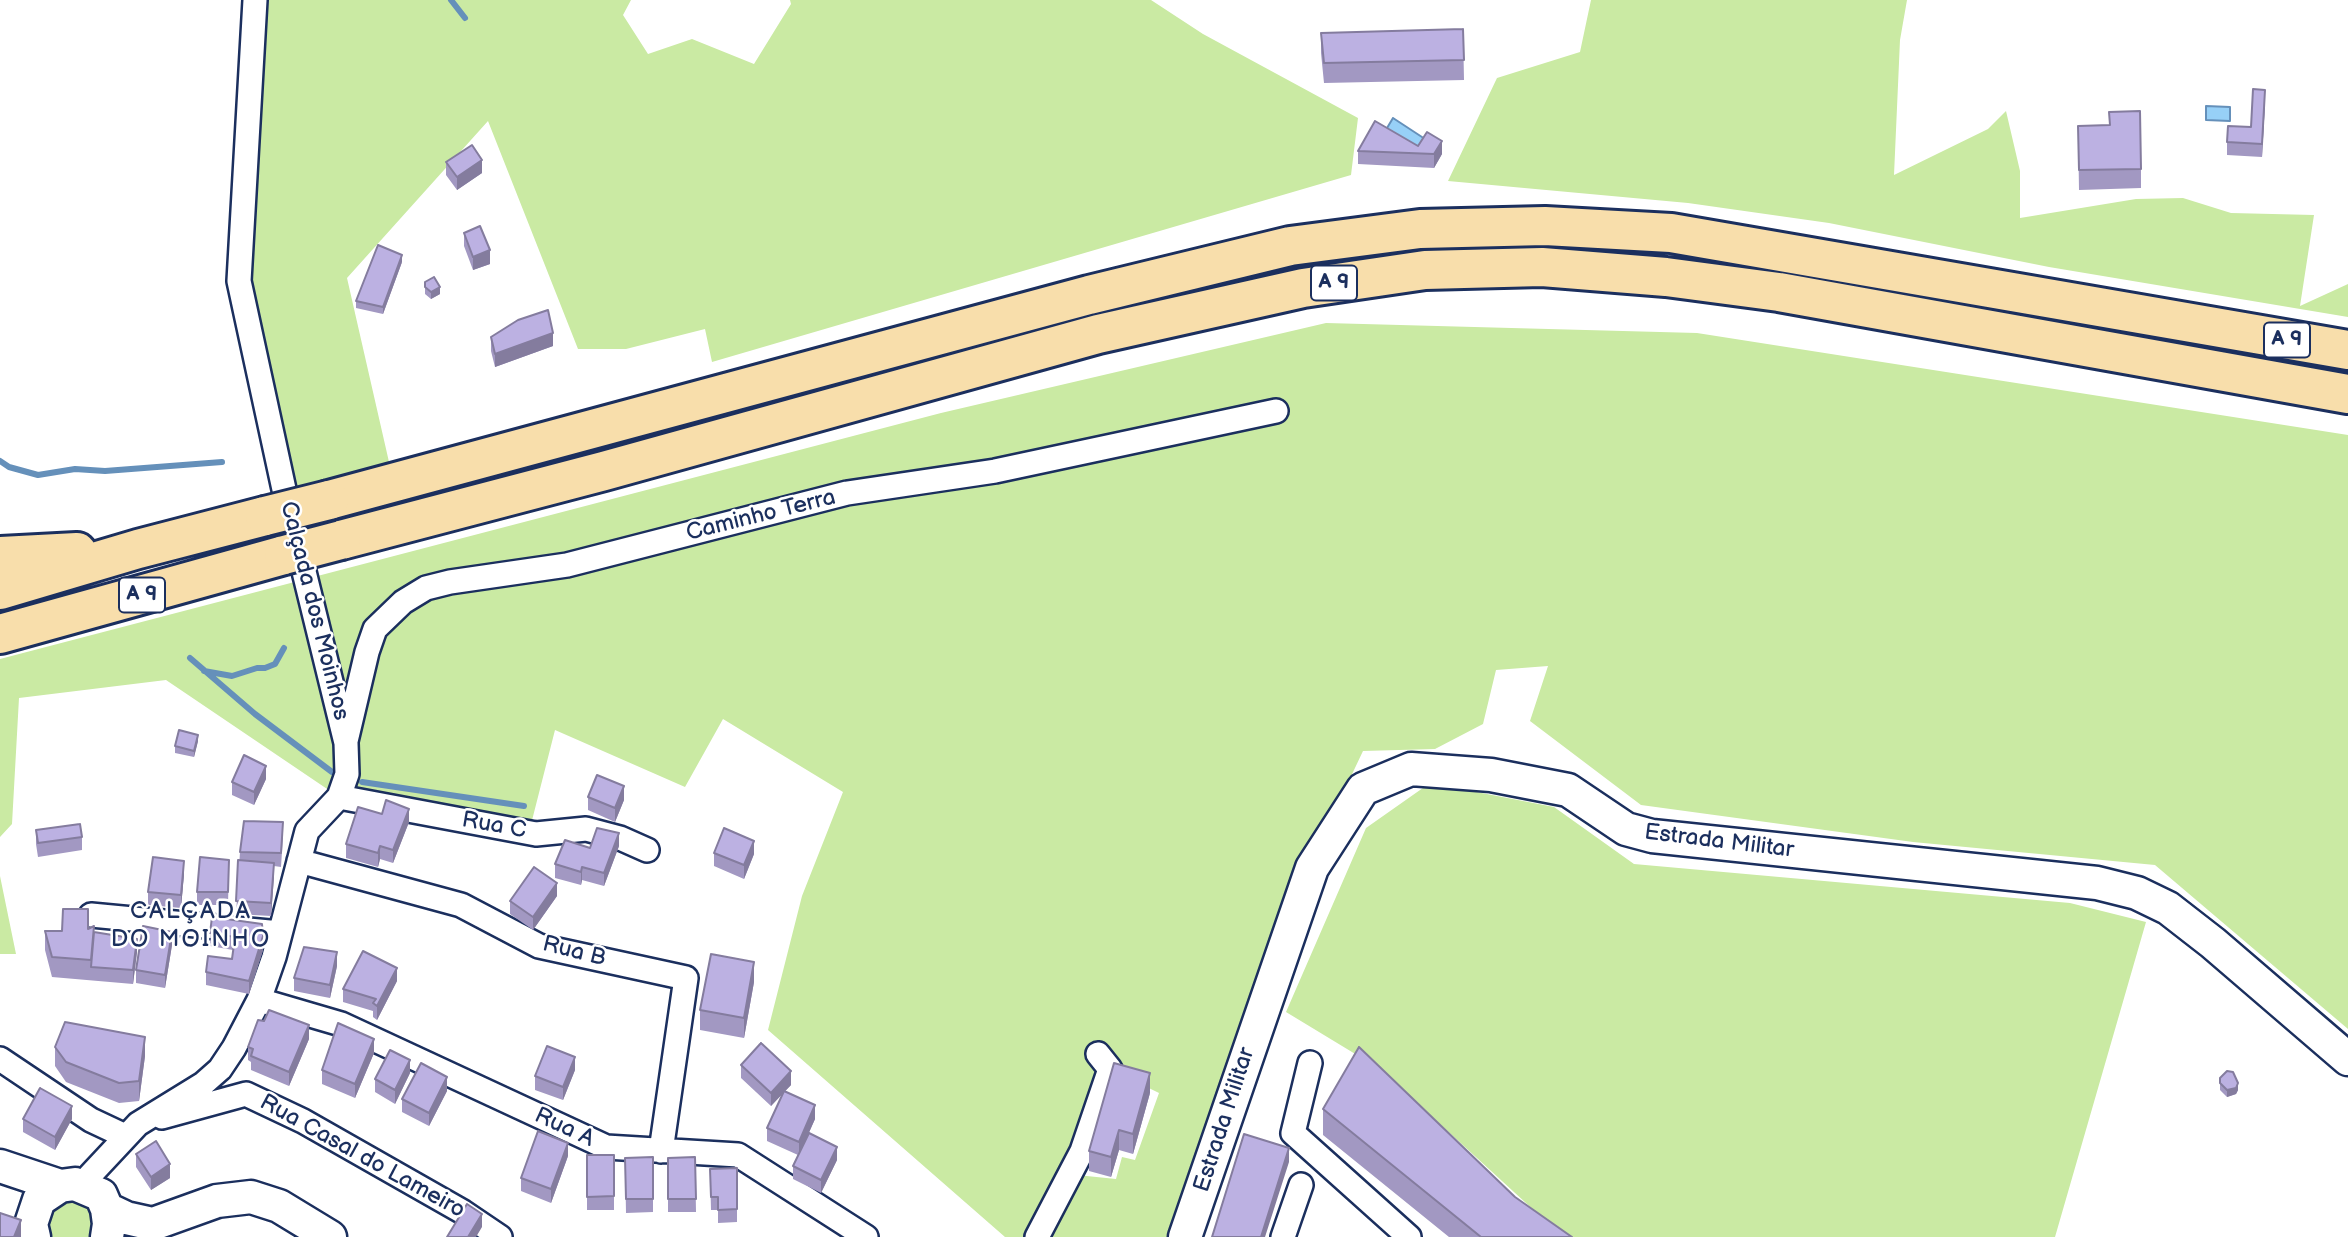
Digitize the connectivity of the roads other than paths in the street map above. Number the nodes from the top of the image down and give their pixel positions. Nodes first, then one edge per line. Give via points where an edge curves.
1 (256, 0) edge
2 (2348, 350) edge
3 (2348, 394) edge
4 (1276, 411) dead end
5 (138, 549) junction
6 (0, 556) edge
7 (0, 590) edge
8 (0, 634) edge
9 (346, 743) junction
10 (339, 797) junction
11 (647, 850) dead end
12 (299, 861) junction
13 (91, 915) edge
14 (280, 933) junction
15 (259, 1000) junction
16 (1098, 1054) dead end
17 (0, 1059) edge
18 (2348, 1059) edge
19 (1310, 1063) dead end
20 (127, 1135) junction
21 (661, 1151) junction
22 (0, 1166) edge
23 (0, 1182) edge
24 (1301, 1185) dead end
25 (91, 1202) edge
26 (34, 1225) edge
27 (143, 1231) edge
28 (330, 1237) edge
29 (500, 1237) edge
30 (866, 1237) edge
31 (1037, 1237) edge
32 (1185, 1237) edge
33 (1283, 1237) edge
34 (1409, 1237) edge

1 - 9 street, Calçada dos Moinhos via 239,281
2 - 5 highway, A 9, bridge via 1671,233 1545,226 1420,229 1290,246 1089,295
3 - 8 highway, A 9, bridge via 1779,292 1542,267 1425,270 1303,288 1098,334
4 - 9 street, Caminho Terra via 995,471 848,493 567,565 426,588 375,629
5 - 6 highway
5 - 7 highway, A 9
9 - 10 street, Calçada dos Moinhos via 347,774
10 - 11 street, Rua C via 536,834 586,829
10 - 12 street via 307,831
12 - 14 street
12 - 21 street, Rua B via 461,905 539,946 686,978
13 - 14 street
14 - 15 street
15 - 20 street via 220,1069
15 - 21 street, Rua A via 341,1024 606,1147
16 - 31 street via 1110,1069 1082,1151
17 - 20 street via 91,1120
18 - 32 street, Estrada Militar via 2214,943 2168,908 2137,893 2097,883 1652,836 1626,829 1567,790 1491,775 1411,769 1363,789 1312,869
19 - 34 street via 1293,1133
20 - 25 street
20 - 29 street, Rua Casal do Lameiro via 246,1094 360,1153
21 - 30 street, Rua A via 738,1155
22 - 25 street
23 - 26 street
24 - 33 street
25 - 26 street via 39,1200
25 - 27 street
27 - 28 street via 217,1200 242,1196 270,1202

